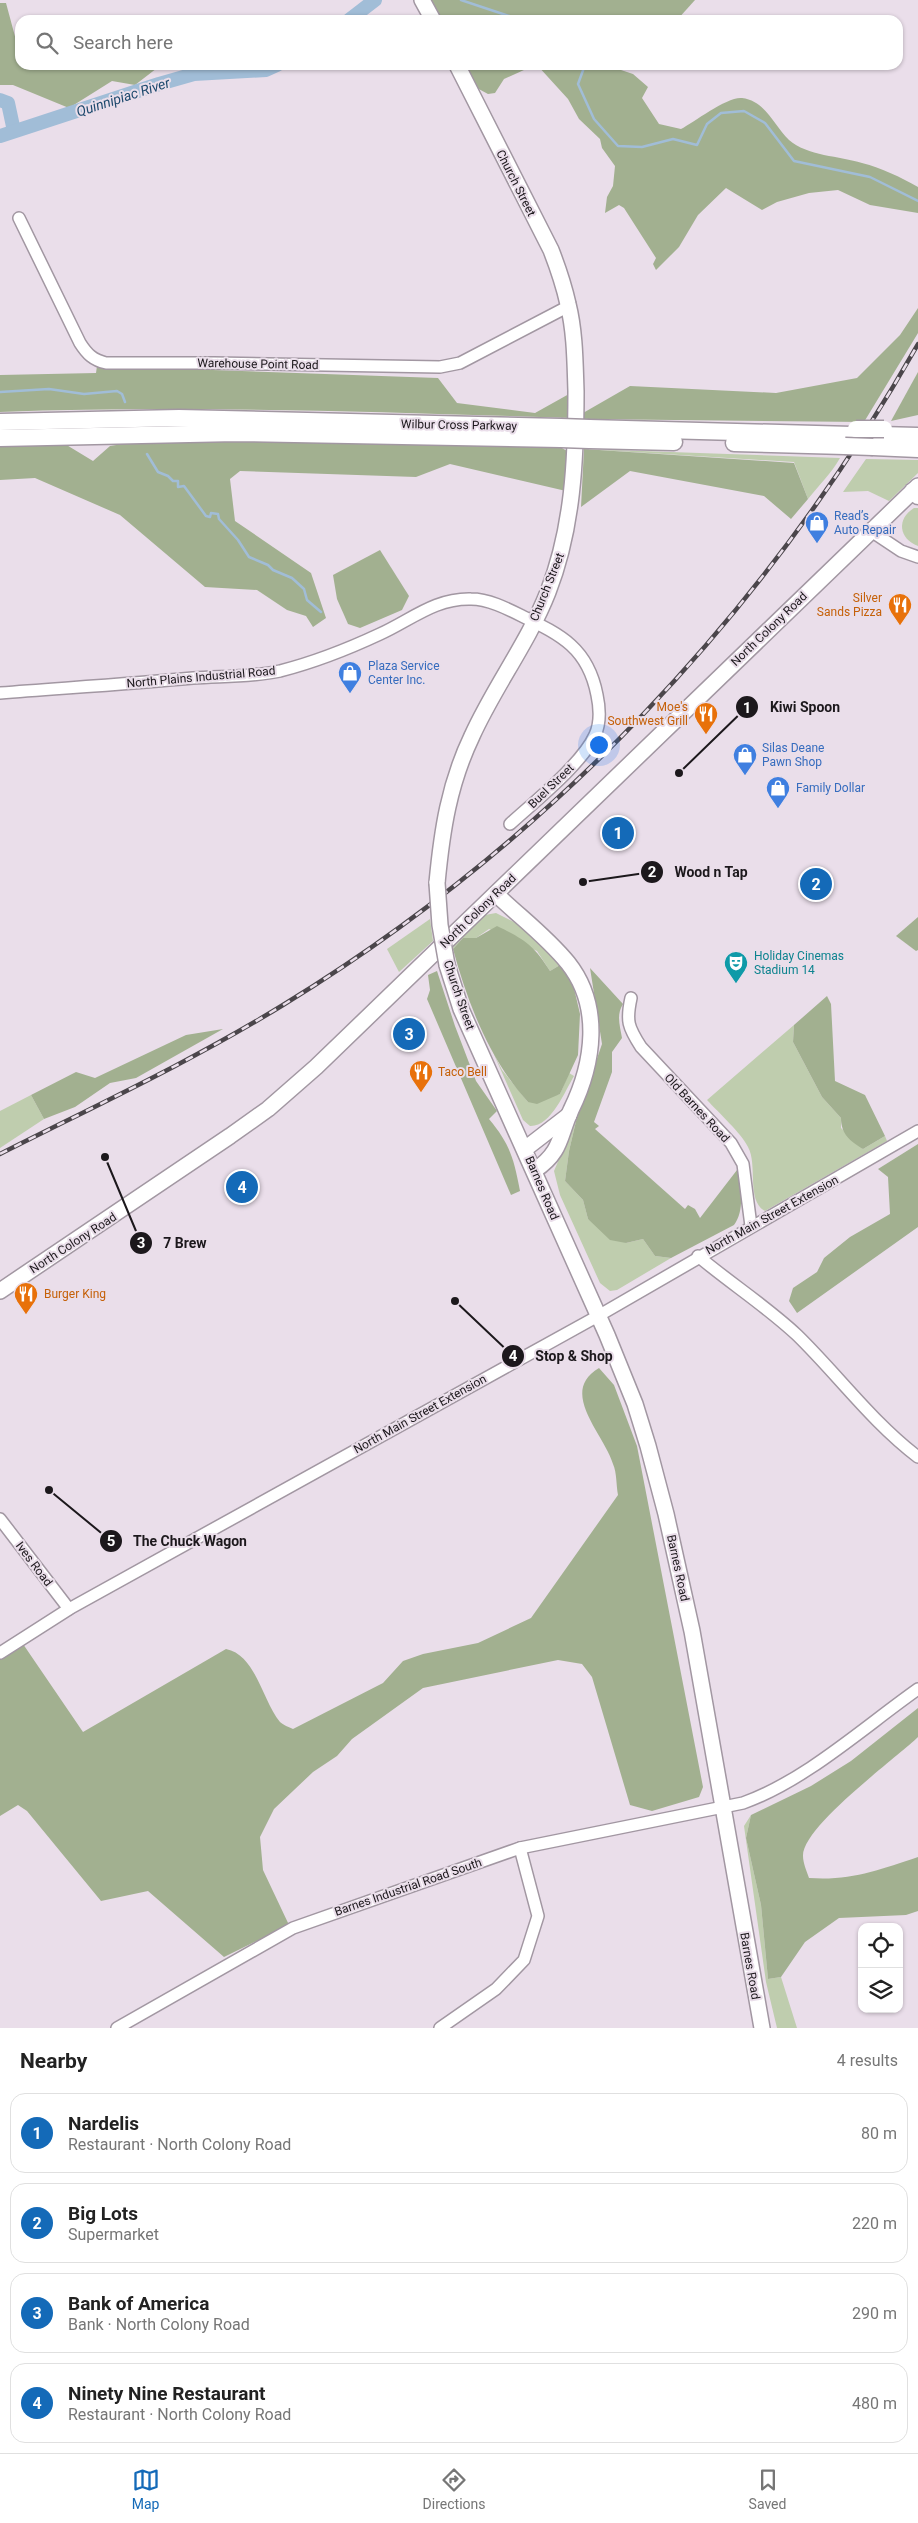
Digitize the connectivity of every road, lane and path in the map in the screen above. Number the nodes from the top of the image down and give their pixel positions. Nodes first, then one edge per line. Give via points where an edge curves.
1 (422, 0) edge
2 (430, 15) edge
3 (460, 70) edge
4 (19, 218) dead end
5 (569, 306) junction
6 (0, 422) edge
7 (918, 424) edge
8 (561, 433) junction
9 (589, 434) junction
10 (918, 436) edge
11 (851, 437) junction
12 (879, 437) junction
13 (0, 438) edge
14 (918, 449) edge
15 (916, 491) edge
16 (871, 531) junction
17 (918, 557) edge
18 (534, 622) junction
19 (0, 694) edge
20 (590, 745) joint
21 (510, 824) dead end
22 (496, 894) junction
23 (631, 998) dead end
24 (569, 1115) junction
25 (516, 1130) joint
26 (918, 1131) edge
27 (525, 1149) junction
28 (535, 1170) junction
29 (751, 1226) junction
30 (698, 1256) junction
31 (0, 1291) edge
32 (598, 1316) junction
33 (918, 1457) edge
34 (0, 1519) edge
35 (69, 1608) junction
36 (0, 1653) edge
37 (918, 1689) edge
38 (722, 1807) junction
39 (520, 1848) junction
40 (117, 2028) edge
41 (440, 2028) edge
42 (762, 2028) edge

1 - 2 main road
3 - 5 main road, Church Street via 551,250
4 - 5 street, Warehouse Point Road via 80,343 88,355 106,364 440,367 460,363
5 - 18 main road, Church Street via 576,383 572,492 564,544 548,593
6 - 8 highway, Wilbur Cross Parkway via 179,418
7 - 12 highway
8 - 9 highway, Wilbur Cross Parkway, bridge
8 - 13 highway, Wilbur Cross Parkway via 246,433
9 - 11 highway, Wilbur Cross Parkway
9 - 11 highway, Wilbur Cross Parkway via 779,433
10 - 12 highway
11 - 12 highway, bridge
12 - 14 highway
15 - 16 main road, North Colony Road
16 - 17 street via 901,551
16 - 22 main road, North Colony Road
18 - 19 street, North Plains Industrial Road via 484,601 444,601 326,658 279,671
18 - 20 street, North Plains Industrial Road via 570,643 590,670 600,716
18 - 25 main road, Church Street, bridge via 461,760 442,828 437,882 447,965 461,1009
20 - 21 street, Buel Street
22 - 24 main road via 567,962 587,998 591,1025 589,1058 579,1095
22 - 31 main road, North Colony Road via 268,1109
23 - 29 street, Old Barnes Road via 628,1023 632,1034 731,1143 743,1164
24 - 27 main road
24 - 28 main road via 556,1151
25 - 27 main road, Barnes Road
26 - 29 street, North Main Street Extension
27 - 28 main road, Barnes Road
28 - 32 main road, Barnes Road
29 - 30 street, North Main Street Extension
30 - 32 street, North Main Street Extension
30 - 33 street via 798,1336 876,1419
32 - 35 street, North Main Street Extension
32 - 38 main road, Barnes Road via 635,1404 656,1470 692,1631
34 - 35 street, Ives Road
35 - 36 street, North Main Street Extension
37 - 38 street, Barnes Industrial Road South via 796,1778 766,1795
38 - 39 street, Barnes Industrial Road South
38 - 42 main road, Barnes Road
39 - 40 street, Barnes Industrial Road South via 292,1928
39 - 41 street via 538,1916 524,1960 496,1989

